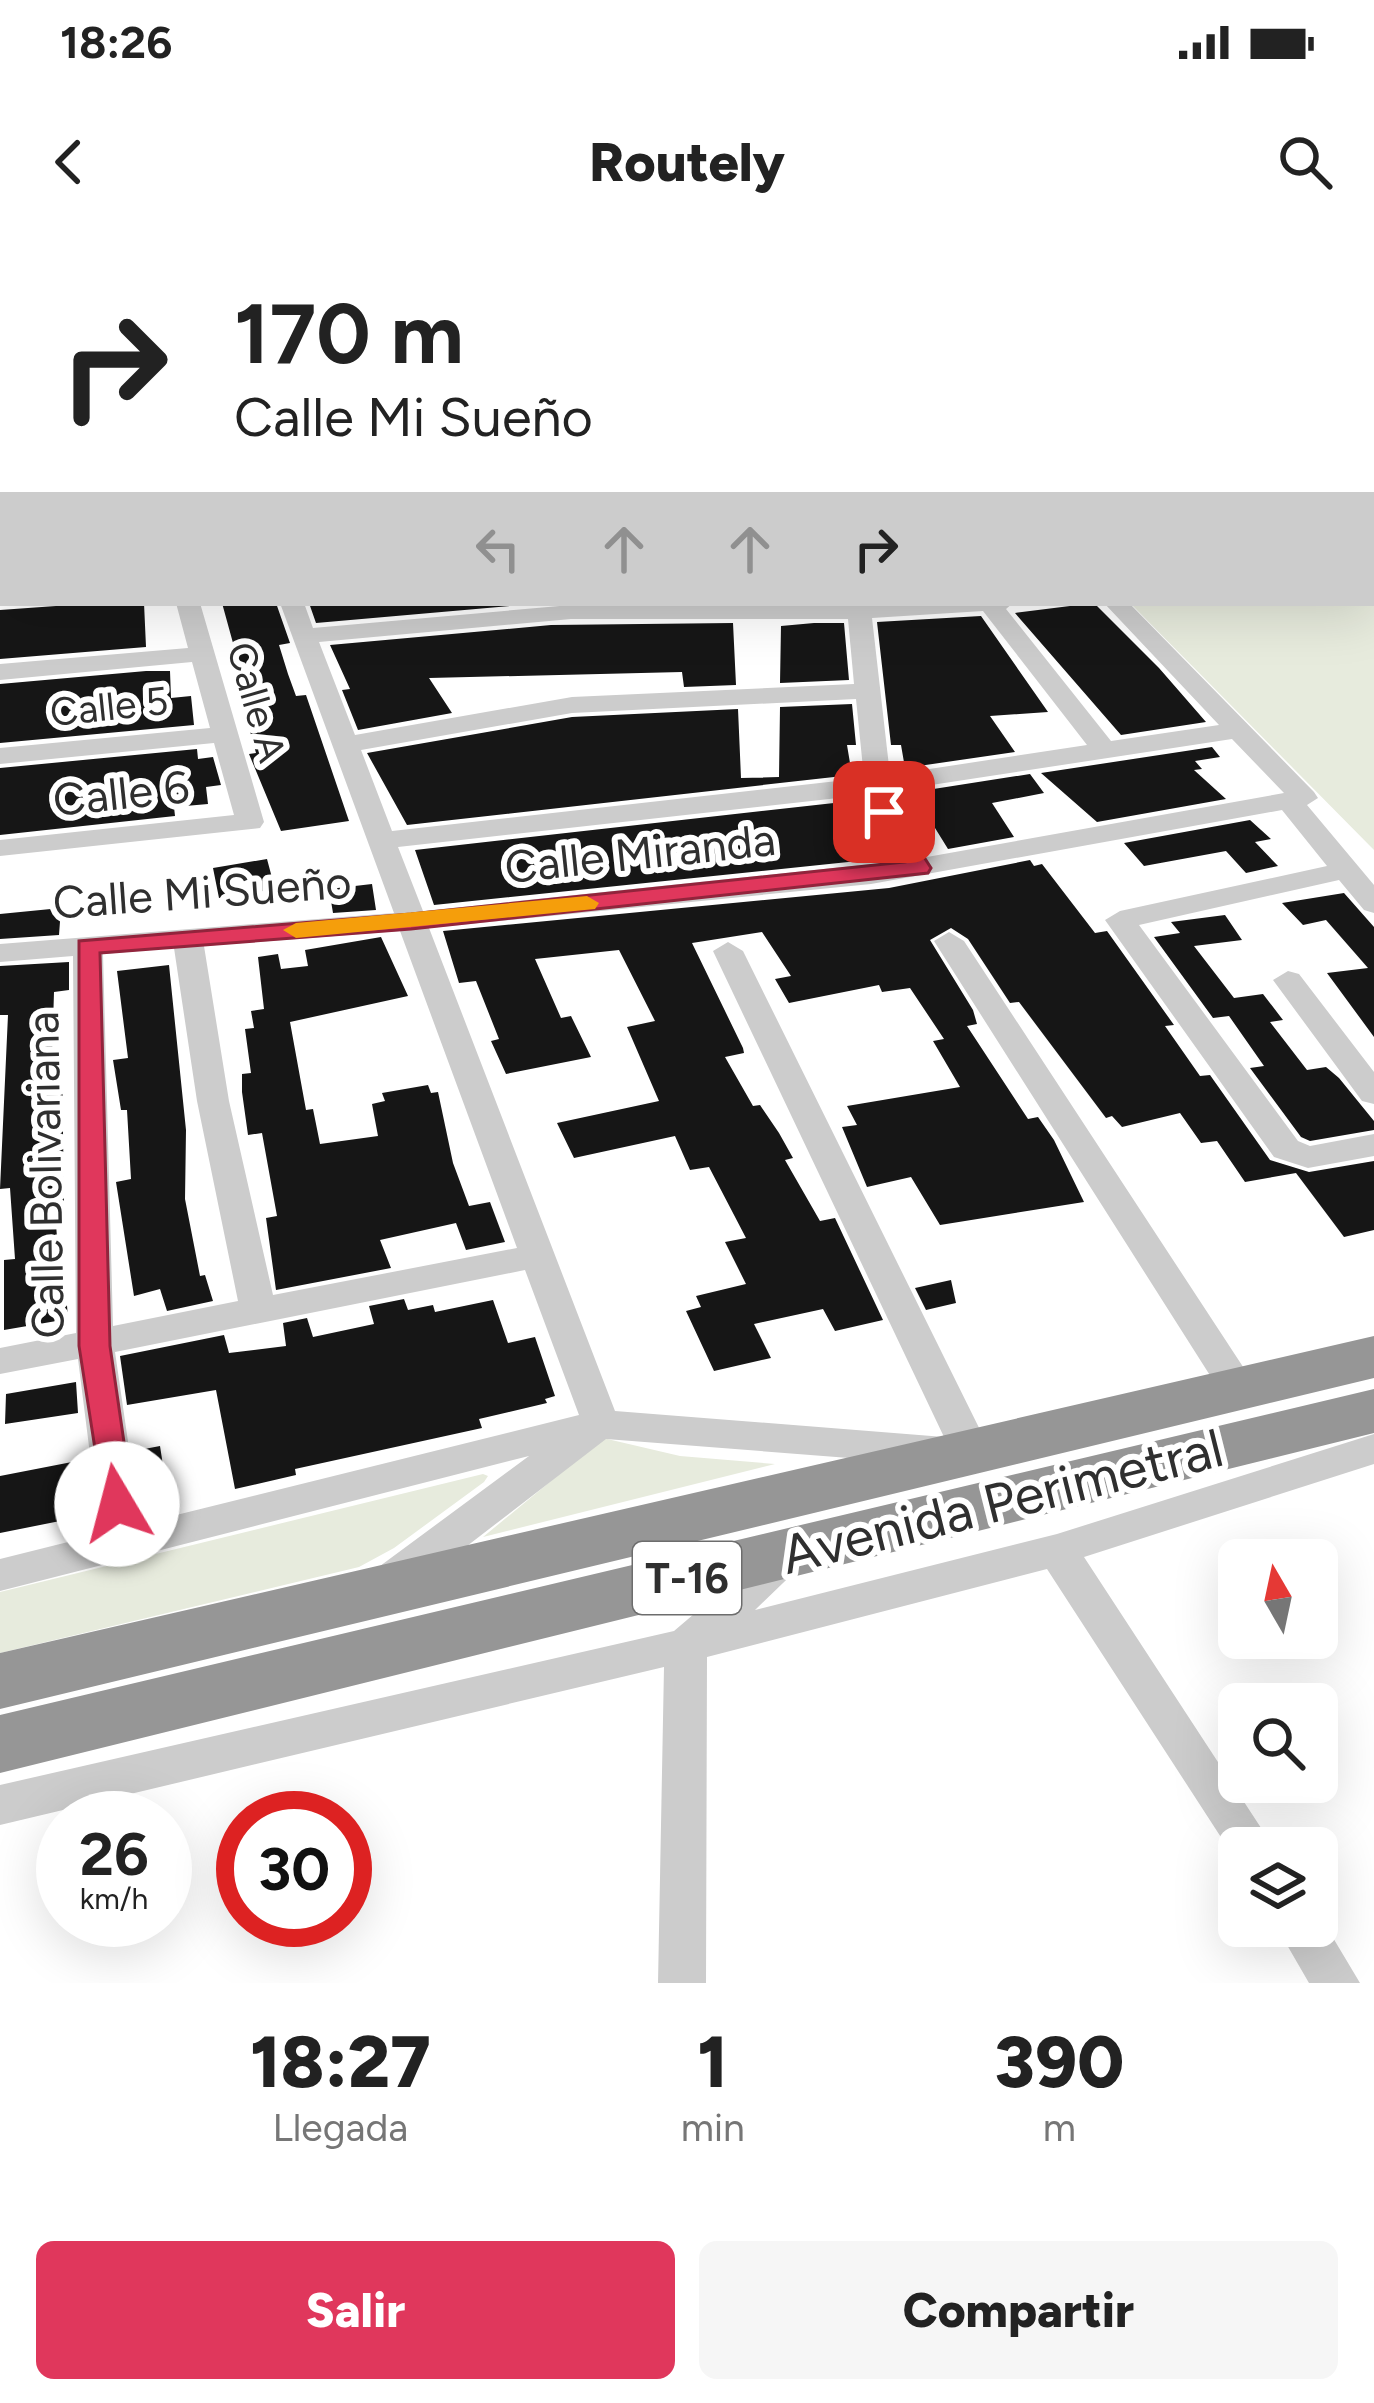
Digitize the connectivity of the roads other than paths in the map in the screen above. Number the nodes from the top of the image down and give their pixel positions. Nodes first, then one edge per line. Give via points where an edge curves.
1 (189, 606) edge
2 (293, 606) edge
3 (957, 606) edge
4 (992, 606) edge
5 (1119, 606) edge
6 (859, 612) junction
7 (304, 636) junction
8 (202, 654) junction
9 (0, 672) edge
10 (867, 691) junction
11 (1239, 730) junction
12 (225, 734) junction
13 (345, 745) junction
14 (1106, 752) junction
15 (0, 756) edge
16 (878, 785) junction
17 (1297, 799) junction
18 (250, 822) joint
19 (381, 841) junction
20 (0, 848) edge
21 (919, 868) junction
22 (1346, 870) junction
23 (1374, 904) edge
24 (411, 921) junction
25 (188, 939) junction
26 (949, 941) dead end
27 (88, 946) junction
28 (728, 952) dead end
29 (0, 953) edge
30 (1288, 980) dead end
31 (1374, 1094) edge
32 (1374, 1145) edge
33 (536, 1256) junction
34 (259, 1312) junction
35 (95, 1346) junction
36 (1374, 1357) edge
37 (0, 1361) edge
38 (1238, 1389) junction
39 (1374, 1411) edge
40 (601, 1424) junction
41 (1374, 1449) edge
42 (971, 1452) junction
43 (122, 1543) junction
44 (1057, 1550) junction
45 (795, 1552) junction
46 (0, 1574) edge
47 (374, 1593) junction
48 (686, 1645) junction
49 (0, 1681) edge
50 (0, 1744) edge
51 (0, 1805) edge
52 (1235, 1827) edge
53 (1313, 1947) edge
54 (682, 1983) edge
55 (1336, 1983) edge

1 - 8 street, Calle A
2 - 7 street
3 - 6 street
4 - 14 street
5 - 11 street
6 - 7 street via 572,612
6 - 10 street
7 - 13 street
8 - 9 street
8 - 12 street, Calle A
10 - 13 street via 572,705
10 - 16 street
11 - 14 street
11 - 17 street
12 - 15 street, Calle 5
12 - 18 street, Calle A
13 - 19 street
14 - 16 street
16 - 19 street
16 - 21 street via 884,812
17 - 21 street, Calle Miranda
17 - 22 street
18 - 20 street, Calle 6
19 - 24 street
21 - 24 street, Calle Miranda
22 - 23 street
22 - 32 street via 1120,920 1292,1154
24 - 25 street, Calle Mi Sueño
24 - 33 street
25 - 27 street, Calle Mi Sueño
25 - 34 street
26 - 38 street
27 - 29 street, Calle Mi Sueño
27 - 35 street, Calle Bolivariana
28 - 42 street
30 - 31 street
33 - 34 street
33 - 40 street
34 - 35 street
35 - 37 street
35 - 43 street, Calle Bolivariana
36 - 38 highway, Avenida Perimetral / T-16
38 - 42 highway, Avenida Perimetral / T-16
39 - 45 highway, Avenida Perimetral / T-16
40 - 42 street
40 - 43 street
40 - 47 street
41 - 44 street
42 - 47 highway, Avenida Perimetral / T-16
43 - 46 street
44 - 48 street
44 - 52 street
45 - 48 street
45 - 50 highway, Avenida Perimetral / T-16
47 - 49 highway, Avenida Perimetral / T-16
48 - 51 street
48 - 54 street
53 - 55 street

